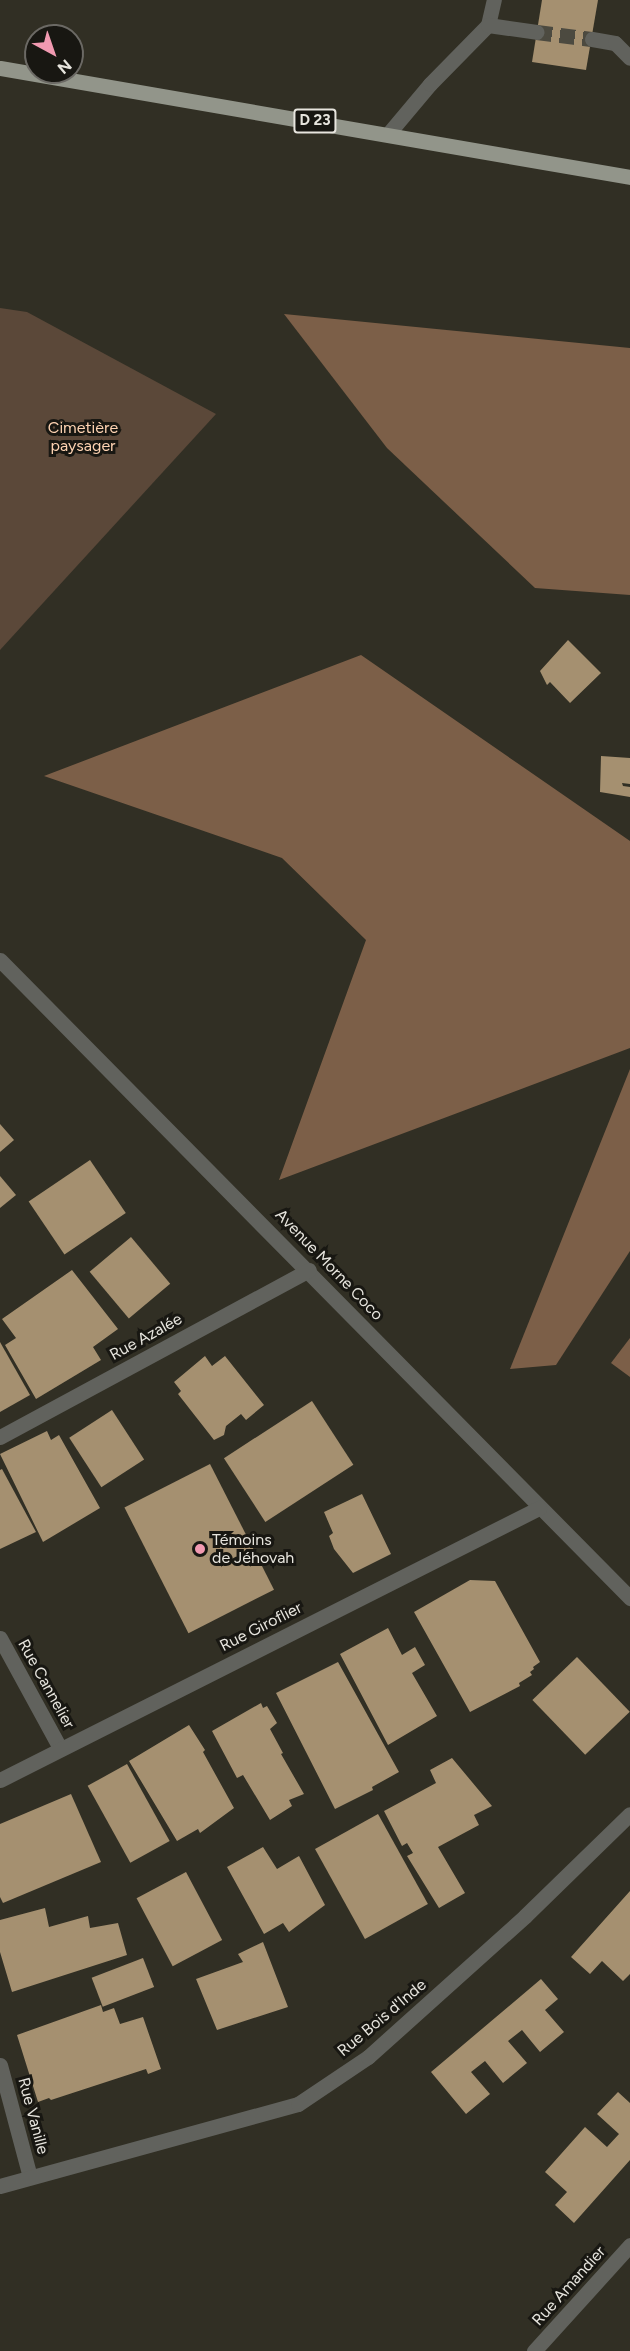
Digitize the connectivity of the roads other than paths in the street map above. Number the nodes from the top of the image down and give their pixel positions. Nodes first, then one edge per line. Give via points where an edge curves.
1 (494, 0) edge
2 (488, 26) junction
3 (537, 32) tunnel mouth
4 (592, 39) tunnel mouth
5 (630, 58) edge
6 (0, 68) edge
7 (388, 134) junction
8 (630, 177) edge
9 (0, 960) edge
10 (309, 1270) junction
11 (0, 1437) edge
12 (539, 1508) junction
13 (630, 1598) edge
14 (0, 1638) edge
15 (60, 1748) junction
16 (0, 1780) edge
17 (630, 1814) edge
18 (0, 2065) edge
19 (30, 2177) junction
20 (0, 2186) edge
21 (630, 2245) edge
22 (534, 2351) edge

1 - 2 street
2 - 3 street
2 - 7 street via 430,84
4 - 5 street via 615,43
6 - 7 main road, D 23
7 - 8 main road, D 23
9 - 10 street, Avenue Morne Coco
10 - 11 street, Rue Azalée
10 - 12 street, Avenue Morne Coco
12 - 13 street, Avenue Morne Coco
12 - 15 street, Rue Giroflier
14 - 15 street, Rue Cannelier
15 - 16 street, Rue Giroflier
17 - 19 street, Rue Bois d'Inde via 525,1916 368,2057 298,2104
18 - 19 street, Rue Vanille
19 - 20 street, Rue Bois d'Inde
21 - 22 street, Rue Amandier

